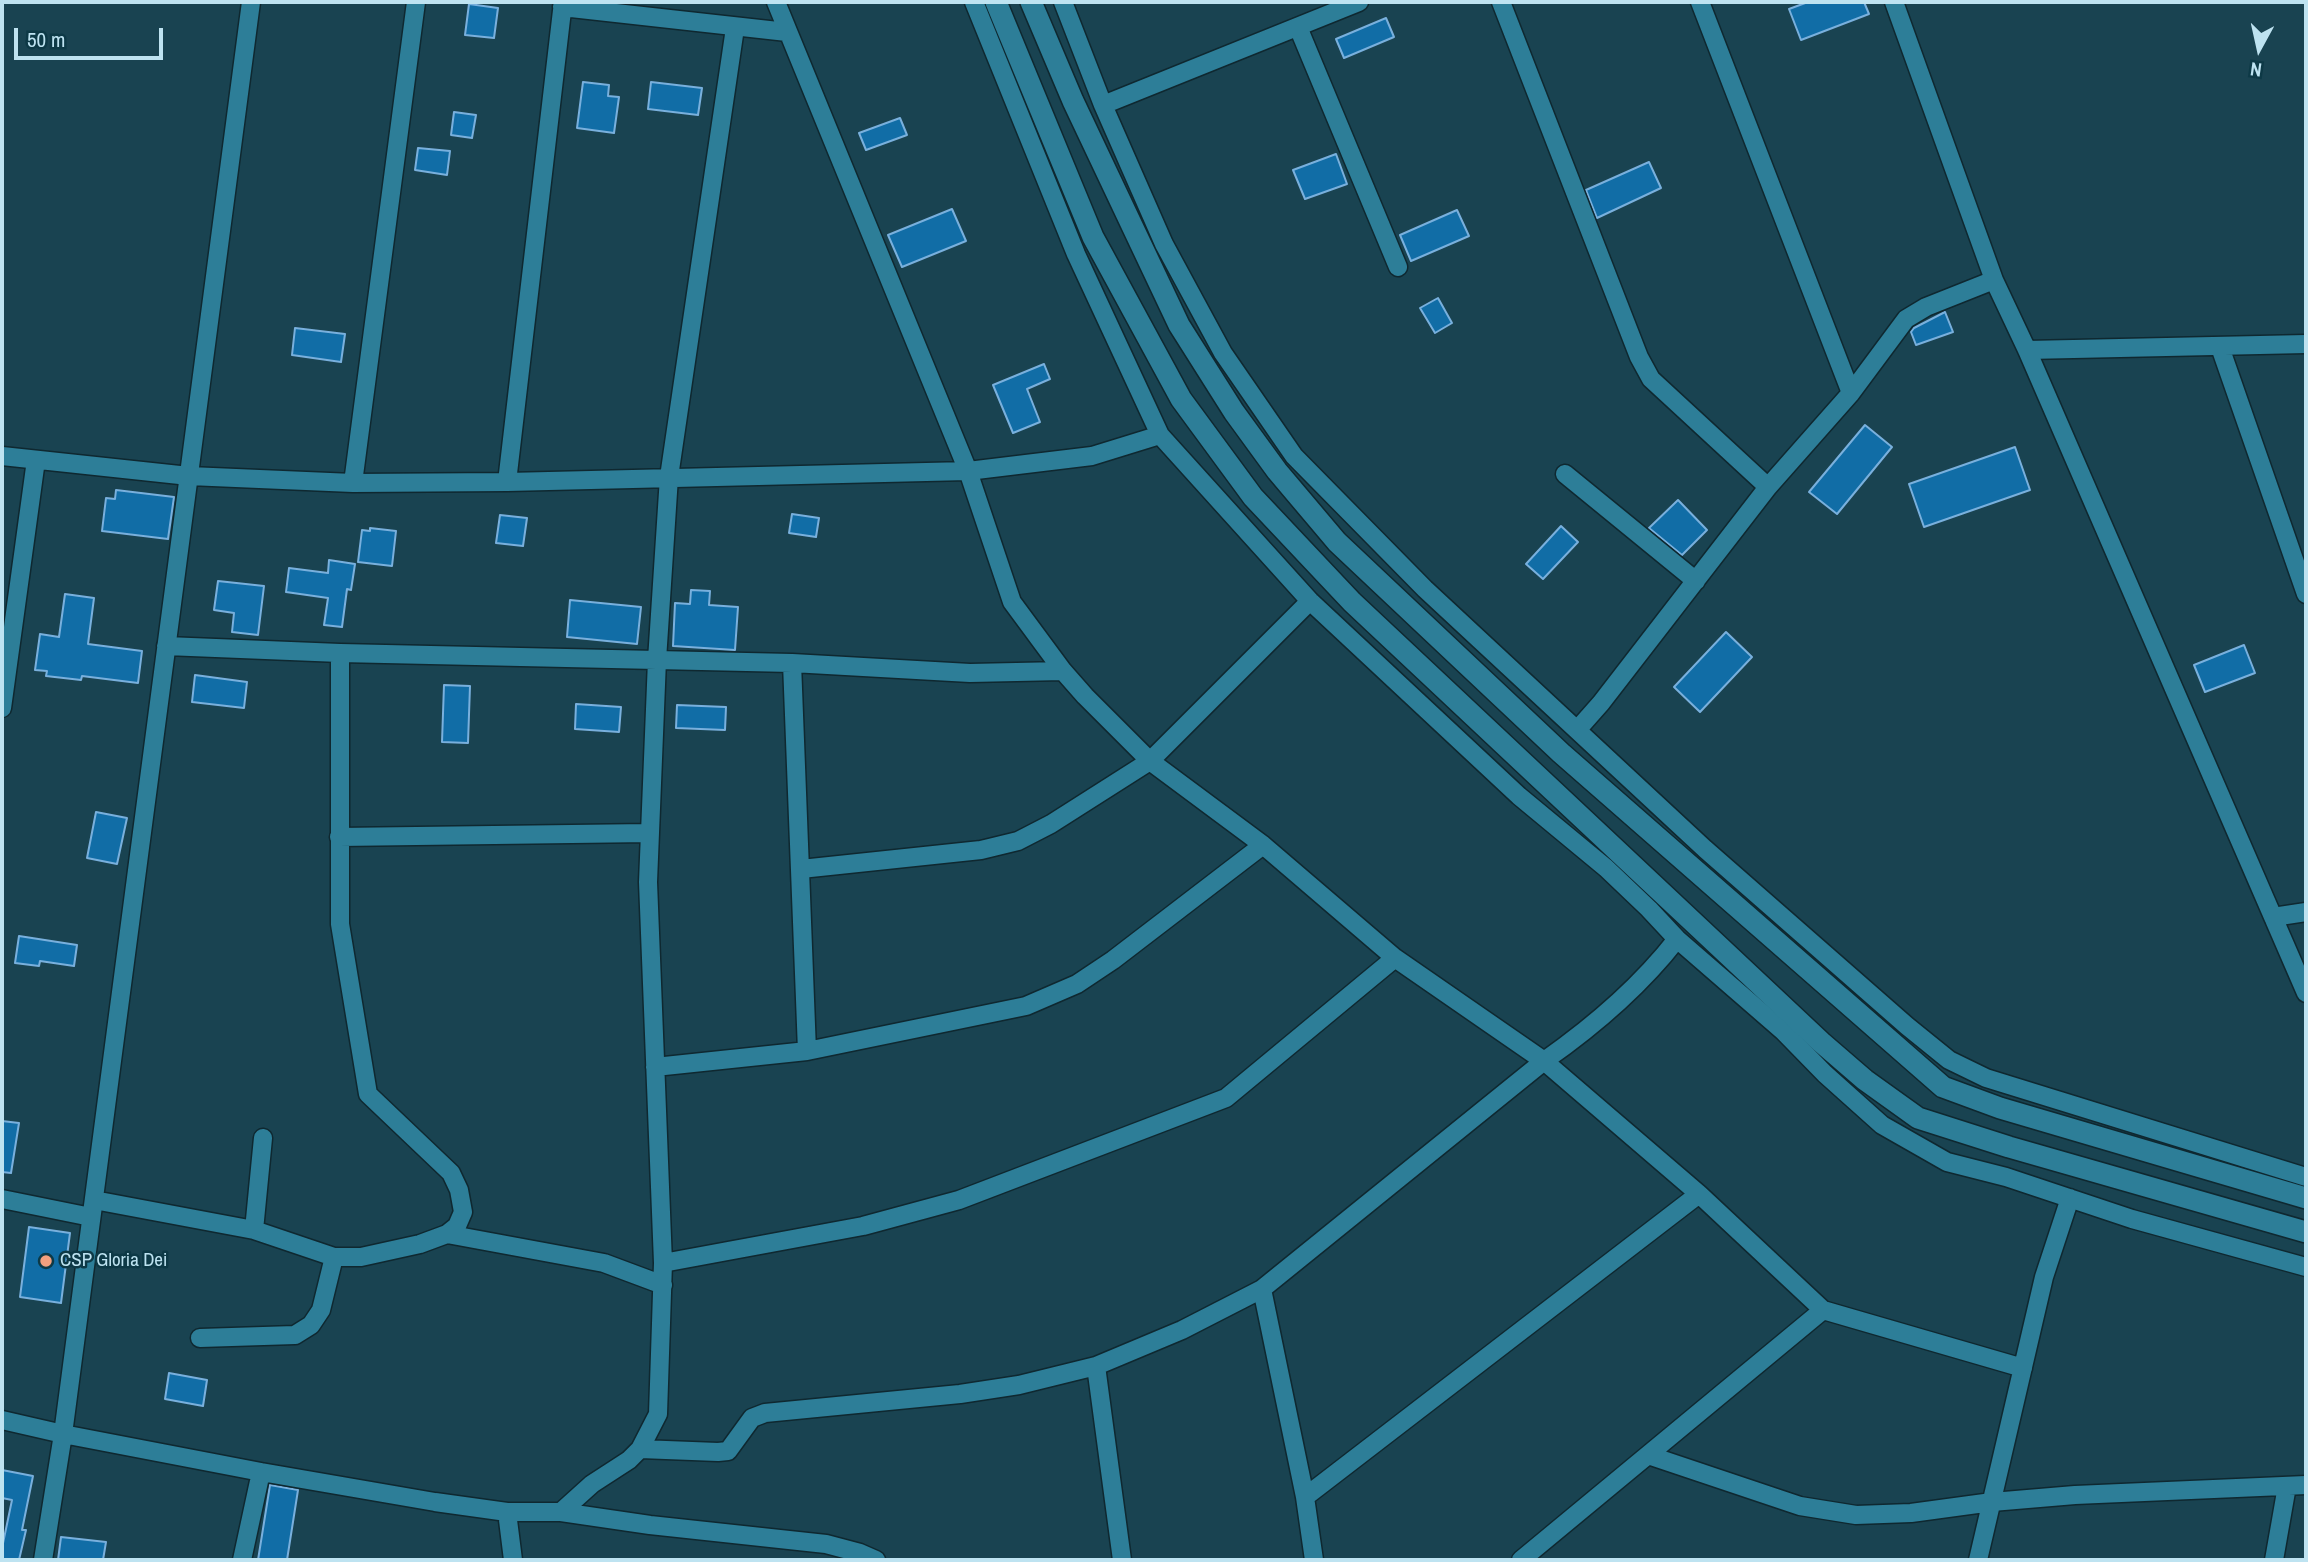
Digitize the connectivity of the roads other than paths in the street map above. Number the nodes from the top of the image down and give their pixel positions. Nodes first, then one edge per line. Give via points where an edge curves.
1 (251, 2) edge
2 (416, 2) edge
3 (776, 2) edge
4 (974, 2) edge
5 (996, 2) edge
6 (1031, 2) edge
7 (1063, 2) edge
8 (1359, 2) edge
9 (1501, 2) edge
10 (1700, 2) edge
11 (1894, 2) edge
12 (562, 5) edge
13 (1298, 27) junction
14 (735, 28) junction
15 (788, 32) junction
16 (1103, 105) junction
17 (1398, 267) dead end
18 (1994, 280) junction
19 (2306, 344) edge
20 (2220, 347) junction
21 (2027, 351) junction
22 (1851, 393) junction
23 (1160, 435) junction
24 (2, 456) edge
25 (36, 460) junction
26 (968, 471) junction
27 (1564, 474) dead end
28 (189, 476) junction
29 (669, 477) junction
30 (507, 482) junction
31 (353, 483) junction
32 (1768, 487) junction
33 (1696, 581) junction
34 (2306, 594) edge
35 (1310, 601) junction
36 (166, 646) junction
37 (340, 653) junction
38 (657, 660) junction
39 (792, 663) junction
40 (1063, 671) junction
41 (2, 708) edge
42 (1578, 729) junction
43 (1150, 761) junction
44 (649, 833) junction
45 (339, 837) junction
46 (1263, 845) junction
47 (801, 869) junction
48 (2306, 912) edge
49 (2273, 916) junction
50 (1677, 939) junction
51 (1395, 958) junction
52 (2306, 993) edge
53 (807, 1051) junction
54 (1544, 1061) junction
55 (655, 1067) junction
56 (263, 1138) dead end
57 (2306, 1177) edge
58 (1699, 1194) junction
59 (2070, 1198) junction
60 (2306, 1198) edge
61 (2, 1199) edge
62 (92, 1208) junction
63 (254, 1230) junction
64 (2306, 1232) edge
65 (447, 1234) junction
66 (334, 1257) junction
67 (663, 1262) junction
68 (2306, 1267) edge
69 (663, 1285) junction
70 (1262, 1289) junction
71 (1823, 1310) junction
72 (200, 1338) dead end
73 (1096, 1366) junction
74 (2023, 1368) junction
75 (2, 1420) edge
76 (63, 1434) junction
77 (640, 1449) junction
78 (1648, 1455) junction
79 (261, 1472) junction
80 (2306, 1485) edge
81 (2287, 1486) junction
82 (1306, 1497) junction
83 (1992, 1502) junction
84 (507, 1512) junction
85 (561, 1512) junction
86 (43, 1560) edge
87 (242, 1560) edge
88 (513, 1560) edge
89 (876, 1560) edge
90 (1122, 1560) edge
91 (1314, 1560) edge
92 (1521, 1560) edge
93 (1978, 1560) edge
94 (2274, 1560) edge

1 - 28 street
2 - 31 street
3 - 15 street
4 - 23 street via 1076,254
5 - 64 street via 1093,237 1181,399 1253,497 1352,603 1821,1042 1918,1118
6 - 60 street via 1179,325 1234,412 1337,542 1561,753 1943,1087
7 - 16 street
8 - 13 street
9 - 32 street via 1651,379
10 - 22 street
11 - 18 street
12 - 14 street
12 - 30 street
13 - 16 street
13 - 17 street
14 - 15 street
14 - 29 street
15 - 26 street
16 - 42 street via 1164,244 1217,341 1294,456 1424,589
18 - 21 street
18 - 22 street via 1906,318
19 - 20 street
20 - 21 street
20 - 34 street
21 - 49 street
22 - 32 street
23 - 26 street via 1092,456
23 - 35 street
24 - 25 street
25 - 28 street
25 - 41 street
26 - 29 street
26 - 40 street via 1012,601
27 - 33 street
28 - 31 street
28 - 36 street
29 - 30 street
29 - 38 street
30 - 31 street
32 - 33 street
33 - 42 street
35 - 43 street
35 - 50 street via 1519,796 1606,868
36 - 37 street
36 - 62 street
37 - 38 street
37 - 45 street
38 - 39 street
38 - 44 street
39 - 40 street via 970,673
39 - 47 street
40 - 43 street
42 - 57 street via 1705,849 1949,1060 1986,1078
43 - 46 street
43 - 47 street via 1018,841 981,850
44 - 45 street
44 - 55 street
45 - 65 street via 340,924 368,1094 452,1173 463,1212
46 - 51 street
46 - 53 street via 1113,960 1064,989 1026,1006
47 - 53 street
48 - 49 street
49 - 52 street
50 - 54 street via 1628,995
50 - 59 street via 1882,1125 1947,1162
51 - 54 street
51 - 67 street via 1226,1098 959,1200 863,1226
53 - 55 street
54 - 58 street
54 - 70 street
55 - 67 street
56 - 63 street
58 - 71 street
58 - 82 street
59 - 68 street
59 - 74 street
61 - 62 street
62 - 63 street
62 - 76 street
63 - 66 street
65 - 66 street via 360,1257
65 - 69 street via 604,1263
66 - 72 street via 321,1310 311,1325 295,1335
67 - 69 street
69 - 77 street via 658,1414
70 - 73 street via 1182,1330
70 - 82 street
71 - 74 street
71 - 78 street
73 - 77 street via 960,1394 765,1413 752,1418 728,1451
73 - 90 street
74 - 83 street
75 - 76 street
76 - 79 street
76 - 86 street
77 - 85 street
78 - 83 street via 1800,1506 1856,1515
78 - 92 street
79 - 84 street
79 - 87 street
80 - 81 street
81 - 83 street
81 - 94 street
82 - 91 street
83 - 93 street
84 - 85 street
84 - 88 street
85 - 89 street via 826,1544

